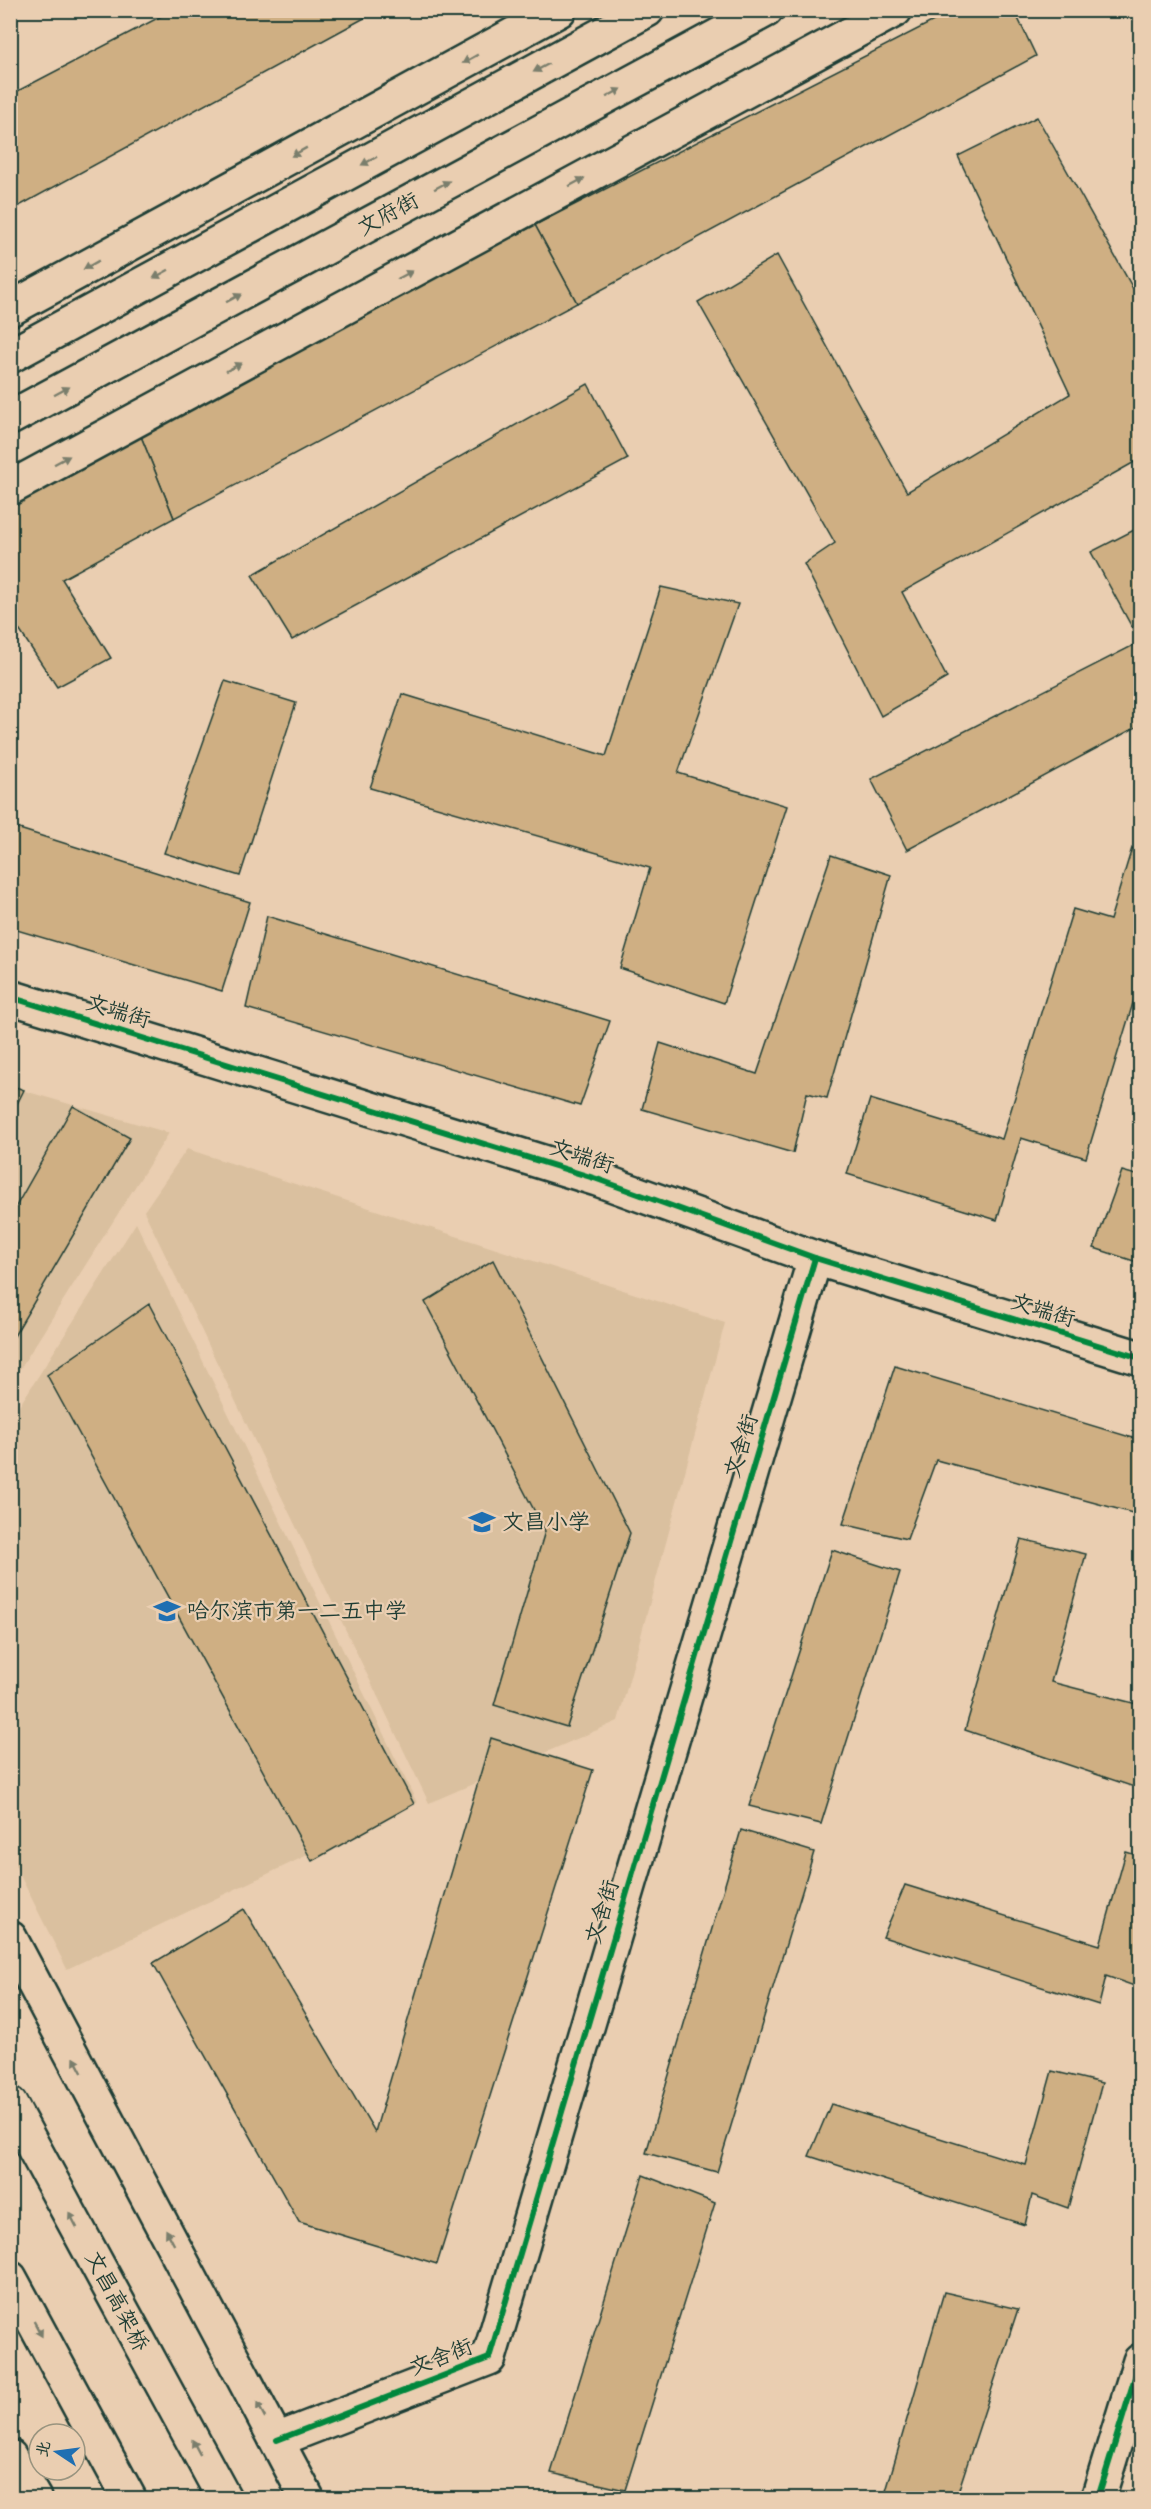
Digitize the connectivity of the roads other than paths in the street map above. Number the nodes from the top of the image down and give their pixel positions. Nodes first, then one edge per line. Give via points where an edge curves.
1 (559, 10) edge
2 (766, 10) edge
3 (895, 10) edge
4 (627, 15) edge
5 (10, 309) edge
6 (10, 356) edge
7 (10, 418) edge
8 (10, 488) edge
9 (10, 997) edge
10 (815, 1258) junction
11 (1140, 1358) edge
12 (10, 1938) edge
13 (10, 2104) edge
14 (10, 2278) edge
15 (1140, 2361) edge
16 (276, 2440) junction
17 (10, 2457) edge
18 (34, 2499) edge
19 (129, 2499) edge
20 (224, 2499) edge
21 (307, 2499) edge
22 (1098, 2499) edge

1 -> 5 main road
7 -> 2 main road, 文府街
8 -> 3 main road
4 -> 6 main road
9 - 10 main road, 文端街 via 597,1179
10 - 11 main road, 文端街
10 - 16 main road, 文舍街 via 489,2358
16 -> 12 main road
20 -> 13 main road, 文昌高架桥
14 -> 19 main road
15 - 22 main road
16 - 21 main road
17 - 18 main road

